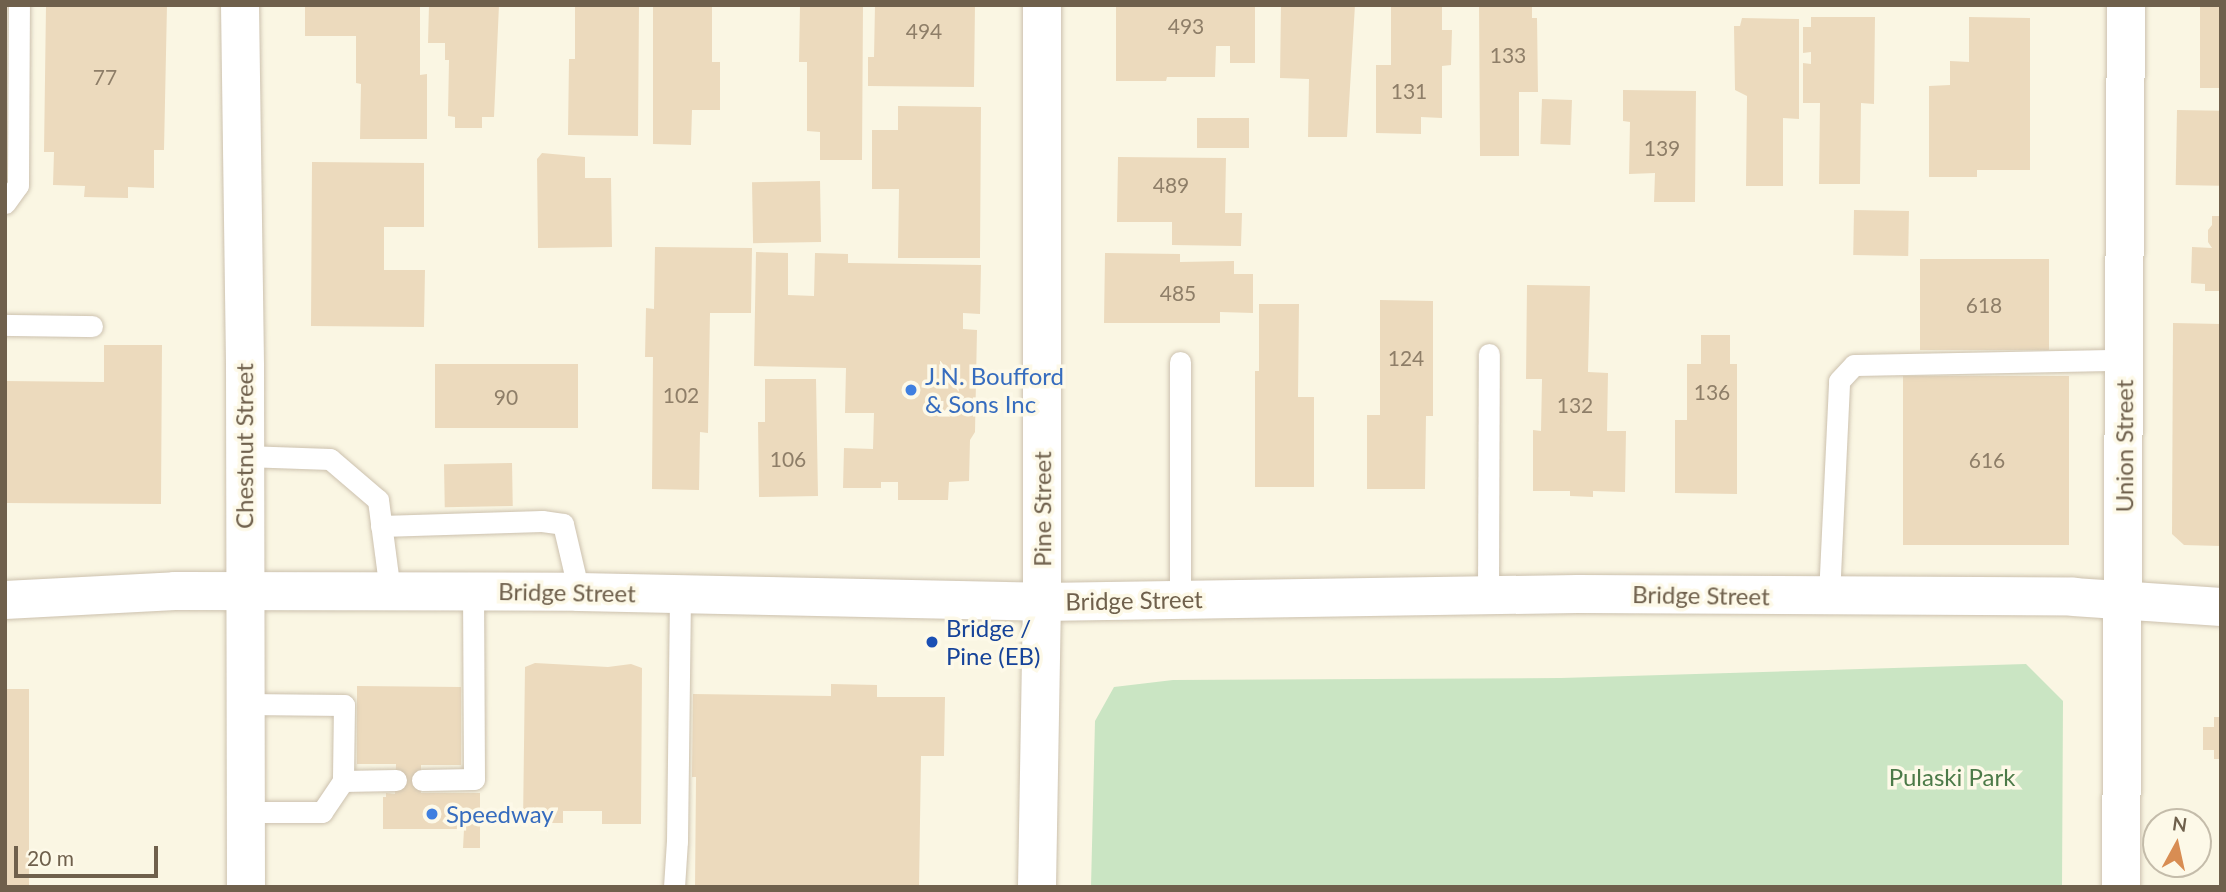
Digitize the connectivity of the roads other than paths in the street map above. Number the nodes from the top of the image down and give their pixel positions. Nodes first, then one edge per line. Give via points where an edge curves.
1 (19, 5) edge
2 (240, 5) edge
3 (1042, 5) edge
4 (2126, 5) edge
5 (5, 203) edge
6 (5, 325) edge
7 (92, 326) dead end
8 (1489, 354) dead end
9 (2124, 360) junction
10 (1180, 362) dead end
11 (245, 456) junction
12 (381, 526) junction
13 (390, 590) junction
14 (244, 591) junction
15 (473, 591) junction
16 (579, 592) junction
17 (680, 594) junction
18 (1488, 594) junction
19 (1829, 596) junction
20 (5, 600) edge
21 (1180, 600) junction
22 (2123, 601) junction
23 (1042, 602) junction
24 (2221, 607) edge
25 (245, 704) junction
26 (396, 780) dead end
27 (422, 780) dead end
28 (344, 781) junction
29 (246, 812) junction
30 (246, 887) edge
31 (674, 887) edge
32 (1037, 887) edge
33 (2122, 887) edge

1 - 5 lane via 18,185
2 - 11 street, Chestnut Street
3 - 23 street, Pine Street
4 - 9 street, Union Street
6 - 7 lane
8 - 18 lane
9 - 19 lane via 1854,365 1839,381
9 - 22 street, Union Street
10 - 21 lane
11 - 12 lane via 330,459 378,500
11 - 14 street, Chestnut Street
12 - 13 lane
12 - 16 lane via 563,524
13 - 14 street, Bridge Street
13 - 15 street, Bridge Street
14 - 20 street, Bridge Street
14 - 25 street, Chestnut Street
15 - 16 street, Bridge Street
15 - 27 lane via 474,779
16 - 17 street, Bridge Street
17 - 23 street, Bridge Street
17 - 31 lane
18 - 19 street, Bridge Street
18 - 21 street, Bridge Street
19 - 22 street, Bridge Street
21 - 23 street, Bridge Street
22 - 24 street, Bridge Street
22 - 33 street, Union Street
23 - 32 street, Pine Street
25 - 28 lane via 344,705
25 - 29 street, Chestnut Street
26 - 28 lane
28 - 29 lane via 322,812
29 - 30 street, Chestnut Street

